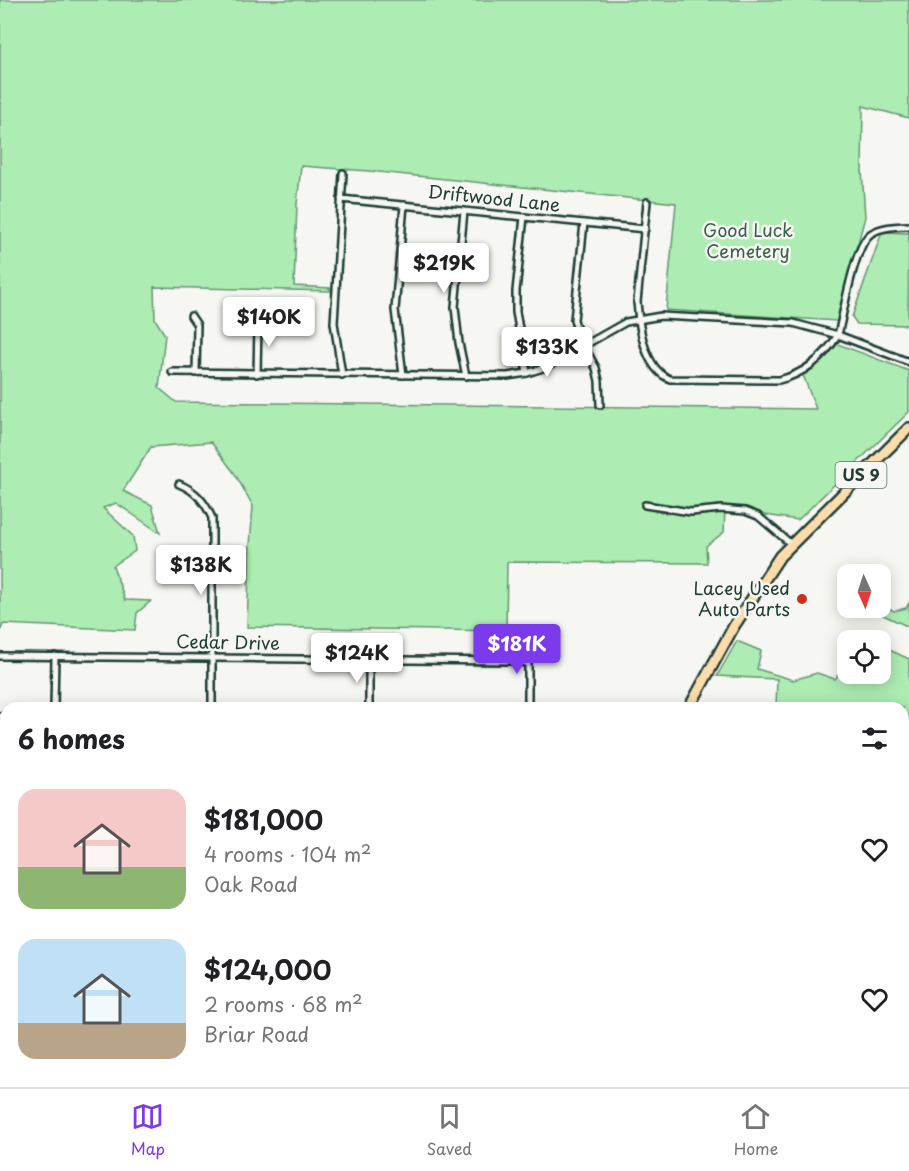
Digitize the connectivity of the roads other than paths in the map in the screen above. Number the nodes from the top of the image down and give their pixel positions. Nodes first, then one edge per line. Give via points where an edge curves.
1 (343, 173) dead end
2 (341, 199) junction
3 (647, 202) dead end
4 (404, 205) junction
5 (464, 211) junction
6 (524, 217) junction
7 (584, 223) junction
8 (909, 226) edge
9 (645, 229) junction
10 (191, 316) dead end
11 (639, 318) junction
12 (258, 323) dead end
13 (838, 335) junction
14 (584, 345) junction
15 (909, 362) edge
16 (171, 372) dead end
17 (196, 373) junction
18 (527, 373) junction
19 (257, 374) junction
20 (342, 375) junction
21 (403, 375) junction
22 (466, 376) junction
23 (600, 405) dead end
24 (909, 428) edge
25 (179, 484) dead end
26 (645, 505) dead end
27 (791, 544) junction
28 (528, 642) dead end
29 (0, 656) edge
30 (55, 656) junction
31 (212, 658) junction
32 (369, 660) junction
33 (528, 663) junction
34 (54, 702) edge
35 (212, 702) edge
36 (369, 702) edge
37 (528, 702) edge
38 (692, 702) edge

1 - 2 street
2 - 4 street, Driftwood Lane
2 - 20 street via 334,323
3 - 9 street
4 - 5 street, Driftwood Lane
4 - 21 street via 394,310
5 - 6 street, Driftwood Lane
5 - 22 street via 455,307
6 - 7 street, Driftwood Lane
6 - 18 street via 516,312
7 - 9 street, Driftwood Lane
7 - 14 street via 574,320
8 - 13 street via 878,230 868,236 859,251
9 - 11 street via 637,302
10 - 17 street via 196,325
11 - 13 street via 793,323
11 - 13 street via 642,337 657,371 677,380 790,377 808,368
11 - 14 street
12 - 19 street
13 - 15 street
14 - 18 street
14 - 23 street via 596,368
16 - 17 street
17 - 19 street
18 - 22 street
19 - 20 street
20 - 21 street
21 - 22 street
24 - 27 highway, US 9
25 - 31 street via 193,490 212,518
26 - 27 street via 691,512 745,511 758,516
27 - 38 highway, US 9 via 734,626
28 - 33 street
29 - 30 street, Cedar Drive
30 - 31 street, Cedar Drive
30 - 34 street
31 - 32 street, Cedar Drive
31 - 35 street
32 - 33 street, Cedar Drive
32 - 36 street
33 - 37 street

